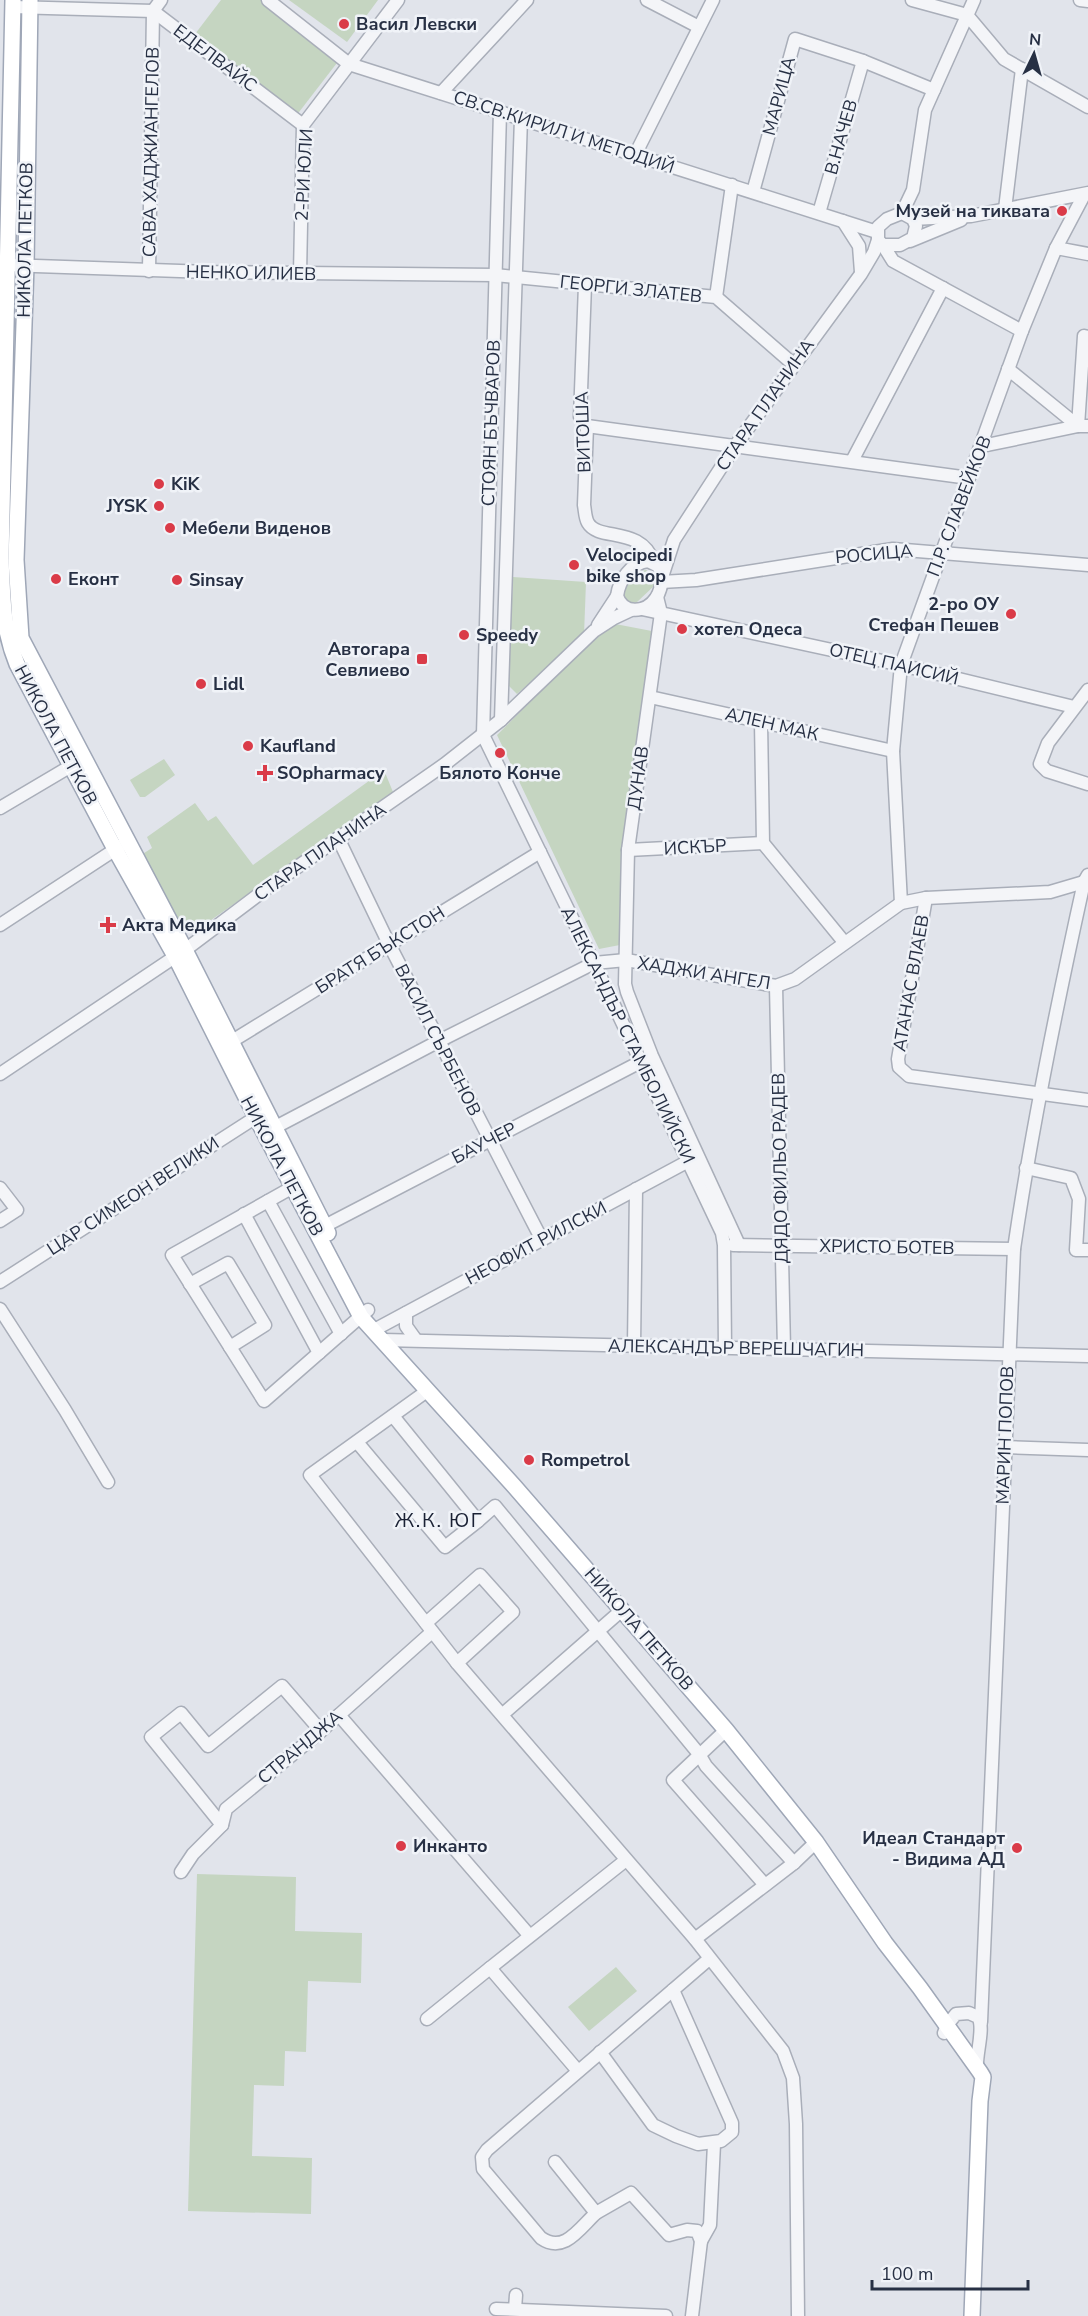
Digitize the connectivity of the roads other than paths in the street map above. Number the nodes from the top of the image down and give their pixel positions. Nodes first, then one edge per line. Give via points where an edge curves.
1 (161, 0) edge
2 (268, 0) edge
3 (398, 0) edge
4 (527, 0) edge
5 (647, 0) edge
6 (713, 0) edge
7 (912, 0) edge
8 (975, 0) edge
9 (1080, 0) edge
10 (1088, 1) edge
11 (13, 4) edge
12 (30, 4) edge
13 (153, 11) junction
14 (967, 15) junction
15 (699, 27) junction
16 (863, 61) junction
17 (349, 64) junction
18 (1022, 69) junction
19 (934, 90) junction
20 (441, 93) junction
21 (1088, 107) edge
22 (500, 112) junction
23 (521, 118) junction
24 (303, 125) junction
25 (5, 147) edge
26 (635, 155) junction
27 (732, 185) junction
28 (753, 192) junction
29 (1086, 194) edge
30 (1005, 209) junction
31 (819, 213) junction
32 (908, 216) junction
33 (970, 216) junction
34 (843, 221) junction
35 (910, 241) junction
36 (884, 243) junction
37 (1056, 248) junction
38 (1088, 254) edge
39 (7, 265) junction
40 (26, 265) junction
41 (149, 271) junction
42 (300, 274) junction
43 (861, 274) junction
44 (495, 275) junction
45 (516, 277) junction
46 (585, 285) junction
47 (943, 288) junction
48 (716, 297) junction
49 (1022, 332) junction
50 (1088, 337) edge
51 (793, 364) junction
52 (1008, 369) junction
53 (586, 426) junction
54 (1083, 426) edge
55 (735, 446) junction
56 (982, 446) junction
57 (852, 461) junction
58 (969, 478) junction
59 (674, 540) junction
60 (639, 543) junction
61 (940, 552) junction
62 (651, 561) junction
63 (1088, 565) edge
64 (633, 567) junction
65 (662, 578) junction
66 (617, 596) junction
67 (657, 597) junction
68 (636, 609) junction
69 (661, 613) junction
70 (594, 631) junction
71 (901, 665) junction
72 (1088, 690) edge
73 (650, 697) junction
74 (1074, 707) junction
75 (501, 720) junction
76 (761, 722) junction
77 (483, 735) junction
78 (893, 751) junction
79 (78, 762) junction
80 (1088, 784) edge
81 (0, 808) edge
82 (338, 838) junction
83 (763, 843) junction
84 (121, 845) junction
85 (628, 850) junction
86 (540, 852) junction
87 (1086, 879) edge
88 (926, 898) junction
89 (901, 903) junction
90 (0, 925) edge
91 (844, 942) junction
92 (389, 944) junction
93 (180, 952) junction
94 (626, 960) junction
95 (590, 965) junction
96 (776, 986) junction
97 (439, 1041) junction
98 (226, 1045) junction
99 (652, 1056) junction
100 (641, 1062) junction
101 (0, 1074) edge
102 (1041, 1093) junction
103 (1088, 1100) edge
104 (261, 1114) junction
105 (270, 1130) junction
106 (490, 1140) junction
107 (693, 1158) junction
108 (1026, 1168) junction
109 (293, 1187) junction
110 (0, 1188) edge
111 (636, 1189) junction
112 (268, 1201) junction
113 (244, 1214) junction
114 (0, 1221) edge
115 (320, 1228) junction
116 (542, 1240) junction
117 (724, 1245) junction
118 (739, 1245) junction
119 (782, 1246) junction
120 (1014, 1249) junction
121 (1088, 1250) edge
122 (0, 1282) edge
123 (190, 1284) junction
124 (0, 1309) edge
125 (406, 1313) junction
126 (365, 1314) junction
127 (341, 1334) junction
128 (379, 1335) junction
129 (416, 1340) junction
130 (634, 1346) junction
131 (230, 1347) junction
132 (725, 1348) junction
133 (784, 1349) junction
134 (319, 1353) junction
135 (1009, 1354) junction
136 (1088, 1356) edge
137 (427, 1391) junction
138 (393, 1416) junction
139 (357, 1442) junction
140 (1005, 1447) junction
141 (1088, 1450) edge
142 (108, 1482) dead end
143 (478, 1521) junction
144 (622, 1610) junction
145 (429, 1627) junction
146 (598, 1630) junction
147 (457, 1663) junction
148 (339, 1714) junction
149 (503, 1714) junction
150 (726, 1730) junction
151 (321, 1731) junction
152 (699, 1754) junction
153 (222, 1826) junction
154 (816, 1842) junction
155 (626, 1860) junction
156 (794, 1863) junction
157 (181, 1872) dead end
158 (765, 1885) junction
159 (529, 1935) junction
160 (694, 1939) junction
161 (708, 1959) junction
162 (490, 1968) junction
163 (673, 1990) junction
164 (982, 1994) junction
165 (963, 2013) junction
166 (427, 2019) dead end
167 (981, 2022) junction
168 (945, 2029) junction
169 (978, 2040) junction
170 (958, 2047) junction
171 (600, 2052) junction
172 (978, 2067) junction
173 (578, 2071) junction
174 (980, 2101) junction
175 (714, 2144) junction
176 (555, 2162) dead end
177 (596, 2213) junction
178 (701, 2241) junction
179 (516, 2295) dead end
180 (496, 2309) dead end
181 (515, 2309) junction
182 (588, 2315) edge
183 (666, 2316) edge
184 (692, 2316) edge
185 (798, 2316) edge
186 (972, 2316) edge

1 - 13 street
2 - 17 street, СВ.СВ.КИРИЛ И МЕТОДИЙ
3 - 17 street, 2-РИ ЮЛИ
4 - 20 street
5 - 15 street
6 - 15 street
7 - 14 street
8 - 14 street
9 - 10 street
11 - 12 street
11 - 25 main road, НИКОЛА ПЕТКОВ
12 - 13 street
12 - 40 main road, НИКОЛА ПЕТКОВ
13 - 24 street, ЕДЕЛВАЙС
13 - 41 street, САВА ХАДЖИАНГЕЛОВ
14 - 18 street via 1004,59
14 - 19 street
15 - 26 street
16 - 19 street, МАРИЦА
16 - 28 street, МАРИЦА via 795,39
16 - 31 street, В.НАЧЕВ
17 - 20 street, СВ.СВ.КИРИЛ И МЕТОДИЙ
17 - 24 street, 2-РИ ЮЛИ
18 - 21 street
18 - 30 street
19 - 32 street via 926,110
20 - 22 street, СВ.СВ.КИРИЛ И МЕТОДИЙ
22 - 23 street, СВ.СВ.КИРИЛ И МЕТОДИЙ
22 - 44 street, СТОЯН БЪЧВАРОВ
23 - 26 street, СВ.СВ.КИРИЛ И МЕТОДИЙ
23 - 45 street, СТОЯН БЪЧВАРОВ
24 - 42 street, 2-РИ ЮЛИ
25 - 39 main road, НИКОЛА ПЕТКОВ
26 - 27 street, СВ.СВ.КИРИЛ И МЕТОДИЙ
27 - 28 street, СВ.СВ.КИРИЛ И МЕТОДИЙ
27 - 48 street
28 - 31 street, СВ.СВ.КИРИЛ И МЕТОДИЙ
29 - 30 street
29 - 37 street, П.Р. СЛАВЕЙКОВ
30 - 33 street
31 - 34 street, СВ.СВ.КИРИЛ И МЕТОДИЙ
32 - 33 street
32 - 35 street via 916,232
32 - 36 street, СТАРА ПЛАНИНА via 881,223
33 - 35 street
34 - 36 street, СВ.СВ.КИРИЛ И МЕТОДИЙ
34 - 43 street via 859,246
35 - 36 street
36 - 43 street, СТАРА ПЛАНИНА
36 - 47 street, СВ.СВ.КИРИЛ И МЕТОДИЙ via 893,261
37 - 38 street
37 - 49 street, П.Р. СЛАВЕЙКОВ
39 - 40 street, НЕНКО ИЛИЕВ
39 - 79 main road, НИКОЛА ПЕТКОВ via 3,616 17,664
40 - 41 street, НЕНКО ИЛИЕВ
40 - 79 main road, НИКОЛА ПЕТКОВ via 16,560 20,629
41 - 42 street, НЕНКО ИЛИЕВ
42 - 44 street, НЕНКО ИЛИЕВ
43 - 51 street, СТАРА ПЛАНИНА
44 - 45 street, НЕНКО ИЛИЕВ
44 - 77 street, СТОЯН БЪЧВАРОВ
45 - 46 street, ГЕОРГИ ЗЛАТЕВ
45 - 75 street, СТОЯН БЪЧВАРОВ
46 - 48 street, ГЕОРГИ ЗЛАТЕВ
46 - 53 street, ВИТОША via 580,417
47 - 49 street, СВ.СВ.КИРИЛ И МЕТОДИЙ
47 - 57 street
48 - 51 street, ГЕОРГИ ЗЛАТЕВ
49 - 52 street, П.Р. СЛАВЕЙКОВ
50 - 54 street via 1084,336
51 - 55 street, СТАРА ПЛАНИНА
52 - 54 street
52 - 56 street, П.Р. СЛАВЕЙКОВ
53 - 55 street
53 - 60 street, ВИТОША via 584,505 589,524
54 - 56 street
55 - 57 street
55 - 59 street, СТАРА ПЛАНИНА
56 - 58 street, П.Р. СЛАВЕЙКОВ
57 - 58 street
58 - 61 street, П.Р. СЛАВЕЙКОВ
59 - 62 street, СТАРА ПЛАНИНА
59 - 65 street, СТАРА ПЛАНИНА
60 - 62 street, ВИТОША
60 - 64 street
61 - 63 street, РОСИЦА
61 - 65 street, РОСИЦА via 878,550 696,580
61 - 71 street, П.Р. СЛАВЕЙКОВ
62 - 64 street
62 - 65 street via 661,569
64 - 66 street via 620,582
65 - 67 street
66 - 68 street via 624,607
66 - 70 street, СТАРА ПЛАНИНА
67 - 68 street
67 - 69 street, ДУНАВ
68 - 69 street, ОТЕЦ ПАИСИЙ
68 - 70 street, СТАРА ПЛАНИНА
69 - 71 street, ОТЕЦ ПАИСИЙ
69 - 73 street, ДУНАВ
70 - 75 street, СТАРА ПЛАНИНА
71 - 74 street, ОТЕЦ ПАИСИЙ
71 - 78 street, П.Р. СЛАВЕЙКОВ
72 - 74 street
73 - 76 street, АЛЕН МАК
73 - 85 street, ДУНАВ
74 - 80 street via 1048,743 1040,764 1047,771
75 - 77 street, СТАРА ПЛАНИНА
76 - 78 street, АЛЕН МАК
76 - 83 street
77 - 82 street, СТАРА ПЛАНИНА
77 - 86 street, АЛЕКСАНДЪР СТАМБОЛИЙСКИ
78 - 89 street, П.Р. СЛАВЕЙКОВ
79 - 81 street
79 - 84 main road, НИКОЛА ПЕТКОВ
82 - 92 street, ВАСИЛ СЪРБЕНОВ
82 - 93 street, СТАРА ПЛАНИНА
83 - 85 street, ИСКЪР
83 - 91 street
84 - 90 street
84 - 93 main road, НИКОЛА ПЕТКОВ
85 - 94 street, ДУНАВ
86 - 92 street, БРАТЯ БЪКСТОН
86 - 95 street, АЛЕКСАНДЪР СТАМБОЛИЙСКИ
87 - 88 street, ХАДЖИ АНГЕЛ via 1050,892
87 - 102 street, МАРИН ПОПОВ
88 - 89 street, ХАДЖИ АНГЕЛ
88 - 102 street, АТАНАС ВЛАЕВ via 899,1067 909,1076
89 - 91 street, ХАДЖИ АНГЕЛ
91 - 96 street, ХАДЖИ АНГЕЛ via 795,978
92 - 97 street, ВАСИЛ СЪРБЕНОВ
92 - 98 street, БРАТЯ БЪКСТОН
93 - 98 main road, НИКОЛА ПЕТКОВ
93 - 101 street, СТАРА ПЛАНИНА
94 - 95 street, ХАДЖИ АНГЕЛ
94 - 96 street, ХАДЖИ АНГЕЛ
94 - 99 street, АЛЕКСАНДЪР СТАМБОЛИЙСКИ via 627,992
95 - 97 street
95 - 100 street, АЛЕКСАНДЪР СТАМБОЛИЙСКИ
96 - 119 street, ДЯДО ФИЛЬО РАДЕВ
97 - 105 street
97 - 106 street, ВАСИЛ СЪРБЕНОВ
98 - 104 main road, НИКОЛА ПЕТКОВ
99 - 100 street, БАУЧЕР
99 - 107 street, АЛЕКСАНДЪР СТАМБОЛИЙСКИ
100 - 106 street, БАУЧЕР
100 - 107 street, АЛЕКСАНДЪР СТАМБОЛИЙСКИ
102 - 103 street
102 - 108 street, МАРИН ПОПОВ
104 - 105 main road, НИКОЛА ПЕТКОВ
104 - 122 street, ЦАР СИМЕОН ВЕЛИКИ
105 - 109 main road, НИКОЛА ПЕТКОВ
105 - 115 main road, НИКОЛА ПЕТКОВ
106 - 115 street, БАУЧЕР
106 - 116 street, ВАСИЛ СЪРБЕНОВ
107 - 111 street, НЕОФИТ РИЛСКИ
107 - 117 street, АЛЕКСАНДЪР СТАМБОЛИЙСКИ
107 - 118 street, АЛЕКСАНДЪР СТАМБОЛИЙСКИ
108 - 120 street, МАРИН ПОПОВ
108 - 121 street via 1071,1178 1079,1199 1076,1250
109 - 112 street
109 - 115 main road, НИКОЛА ПЕТКОВ
110 - 114 street via 17,1209
111 - 116 street, НЕОФИТ РИЛСКИ
111 - 130 street
112 - 113 street
112 - 127 street
113 - 123 street via 171,1255
113 - 134 street
115 - 126 main road, НИКОЛА ПЕТКОВ
116 - 125 street, НЕОФИТ РИЛСКИ
117 - 118 street, ХРИСТО БОТЕВ
117 - 132 street, АЛЕКСАНДЪР СТАМБОЛИЙСКИ
118 - 119 street, ХРИСТО БОТЕВ
119 - 120 street, ХРИСТО БОТЕВ
119 - 133 street, ДЯДО ФИЛЬО РАДЕВ
120 - 135 street, МАРИН ПОПОВ
123 - 131 street
123 - 131 street via 228,1263 265,1325
124 - 142 street
125 - 128 street, НЕОФИТ РИЛСКИ
125 - 129 street via 406,1326
126 - 127 street
126 - 128 main road, НИКОЛА ПЕТКОВ
127 - 134 street
128 - 129 street, АЛЕКСАНДЪР ВЕРЕШЧАГИН
128 - 137 main road, НИКОЛА ПЕТКОВ
129 - 130 street, АЛЕКСАНДЪР ВЕРЕШЧАГИН
130 - 132 street, АЛЕКСАНДЪР ВЕРЕШЧАГИН
131 - 134 street via 264,1401
132 - 133 street, АЛЕКСАНДЪР ВЕРЕШЧАГИН
133 - 135 street, АЛЕКСАНДЪР ВЕРЕШЧАГИН
135 - 136 street, АЛЕКСАНДЪР ВЕРЕШЧАГИН
135 - 140 street, МАРИН ПОПОВ
137 - 138 street
137 - 144 main road, НИКОЛА ПЕТКОВ
138 - 139 street
138 - 143 street
139 - 143 street via 445,1547
139 - 145 street via 310,1475
140 - 141 street
140 - 164 street, МАРИН ПОПОВ
143 - 146 street via 495,1506
144 - 146 street
144 - 150 main road, НИКОЛА ПЕТКОВ
145 - 147 street
145 - 147 street, СТРАНДЖА via 480,1575 513,1612
145 - 148 street, СТРАНДЖА
146 - 149 street
146 - 152 street
147 - 149 street
148 - 151 street, СТРАНДЖА
148 - 159 street
149 - 155 street
150 - 152 street
150 - 154 main road, НИКОЛА ПЕТКОВ
151 - 153 street, СТРАНДЖА via 226,1809
151 - 153 street via 282,1686 208,1746 181,1713 151,1737
152 - 156 street
152 - 158 street via 672,1780
153 - 157 street, СТРАНДЖА via 193,1854
154 - 156 street
154 - 168 main road, НИКОЛА ПЕТКОВ via 885,1943 913,1993
155 - 159 street
155 - 160 street
156 - 158 street
158 - 160 street
159 - 162 street
160 - 161 street
161 - 163 street
161 - 185 street via 783,2051 793,2078 798,2164
162 - 166 street
162 - 173 street
163 - 171 street
163 - 175 street via 732,2123 732,2132
164 - 165 street
164 - 167 street, МАРИН ПОПОВ
165 - 167 street via 974,2015
165 - 168 street via 952,2017
167 - 169 street
168 - 170 main road, НИКОЛА ПЕТКОВ
169 - 170 street
169 - 172 street
170 - 172 main road, НИКОЛА ПЕТКОВ
170 - 174 main road, НИКОЛА ПЕТКОВ via 975,2080
171 - 173 street
171 - 175 street via 653,2124 698,2144
172 - 174 main road via 983,2077
173 - 177 street via 486,2150 483,2169 551,2245 562,2244
174 - 186 main road
175 - 178 street via 710,2225
176 - 177 street
177 - 178 street via 631,2193 669,2235 697,2231
178 - 184 street
179 - 181 street
180 - 181 street
181 - 182 street
182 - 183 street

